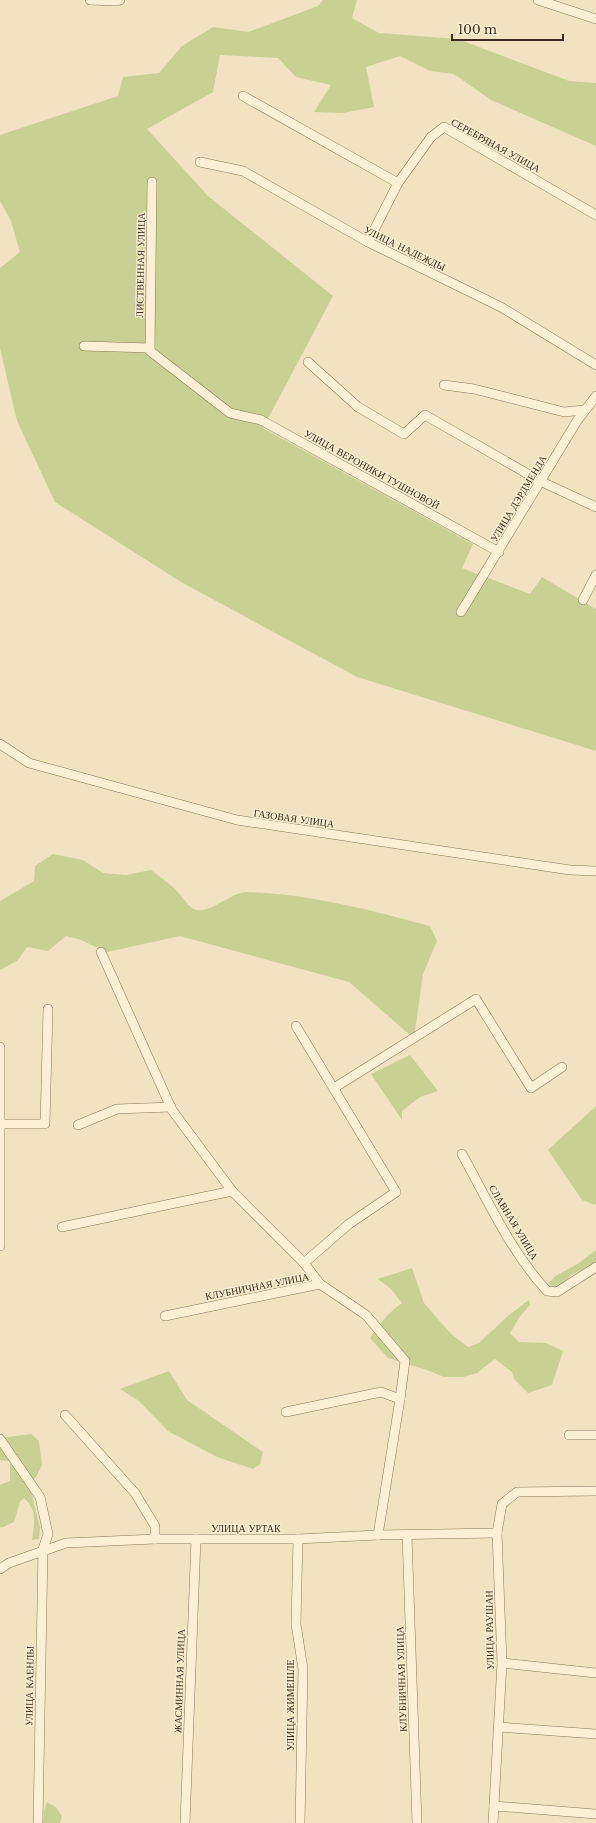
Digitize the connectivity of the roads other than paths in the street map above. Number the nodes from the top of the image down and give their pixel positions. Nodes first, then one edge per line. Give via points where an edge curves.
1 (90, 0) edge
2 (120, 0) edge
3 (538, 0) edge
4 (596, 19) edge
5 (243, 96) dead end
6 (200, 162) dead end
7 (152, 182) dead end
8 (398, 184) junction
9 (596, 215) edge
10 (368, 242) junction
11 (84, 346) dead end
12 (150, 348) junction
13 (308, 362) dead end
14 (596, 365) edge
15 (444, 385) dead end
16 (596, 396) edge
17 (584, 410) junction
18 (540, 481) junction
19 (596, 507) edge
20 (499, 552) junction
21 (596, 575) edge
22 (583, 600) dead end
23 (461, 612) dead end
24 (0, 744) edge
25 (596, 871) edge
26 (101, 952) dead end
27 (48, 1009) dead end
28 (296, 1026) dead end
29 (0, 1046) edge
30 (562, 1067) dead end
31 (334, 1088) junction
32 (171, 1107) junction
33 (1, 1124) junction
34 (78, 1125) dead end
35 (462, 1154) dead end
36 (232, 1191) junction
37 (62, 1227) dead end
38 (0, 1246) edge
39 (304, 1263) junction
40 (596, 1267) edge
41 (320, 1284) junction
42 (165, 1316) dead end
43 (400, 1399) junction
44 (286, 1412) dead end
45 (65, 1415) dead end
46 (570, 1435) dead end
47 (596, 1435) edge
48 (0, 1439) edge
49 (596, 1491) edge
50 (497, 1533) junction
51 (378, 1535) junction
52 (407, 1535) junction
53 (155, 1539) junction
54 (196, 1539) junction
55 (298, 1539) junction
56 (43, 1550) junction
57 (0, 1569) edge
58 (502, 1663) junction
59 (596, 1673) edge
60 (499, 1727) junction
61 (596, 1734) edge
62 (494, 1806) junction
63 (596, 1814) edge
64 (38, 1823) edge
65 (185, 1823) edge
66 (300, 1823) edge
67 (417, 1823) edge
68 (493, 1823) edge

1 - 2 street
3 - 4 street
5 - 8 street
6 - 10 street, УЛИЦА НАДЕЖДЫ via 243,171
7 - 12 street, ЛИСТВЕННАЯ УЛИЦА
8 - 9 street, СЕРЕБРЯНАЯ УЛИЦА via 431,137 444,127
8 - 10 street, СЕРЕБРЯНАЯ УЛИЦА
10 - 14 street, УЛИЦА НАДЕЖДЫ via 501,307
11 - 12 street
12 - 20 street, УЛИЦА ВЕРОНИКИ ТУШНОВОЙ via 150,352 230,413 261,420
13 - 18 street via 358,407 404,434 425,415
15 - 17 street via 474,388 564,412
16 - 17 street, УЛИЦА ДЭРДМЕНДА
17 - 18 street, УЛИЦА ДЭРДМЕНДА
18 - 19 street
18 - 20 street, УЛИЦА ДЭРДМЕНДА
20 - 23 street, УЛИЦА ДЭРДМЕНДА
21 - 22 street
24 - 25 street, ГАЗОВАЯ УЛИЦА via 29,763 237,820 570,870
26 - 32 street
27 - 33 street via 44,1124
28 - 31 street
29 - 33 street
30 - 31 street via 531,1088 476,999
31 - 39 street via 396,1192 348,1224
32 - 34 street via 117,1109
32 - 36 street
33 - 38 street
35 - 40 street, СЛАВНАЯ УЛИЦА via 507,1236 547,1291 557,1292
36 - 37 street
36 - 39 street
39 - 41 street
41 - 42 street, КЛУБНИЧНАЯ УЛИЦА
41 - 43 street, КЛУБНИЧНАЯ УЛИЦА via 366,1315 405,1361
43 - 44 street via 381,1392
43 - 51 street, КЛУБНИЧНАЯ УЛИЦА
45 - 53 street via 135,1493 155,1526
46 - 47 street
48 - 56 street, УЛИЦА КАЕНЛЫ via 40,1497 48,1534
49 - 50 street, УЛИЦА РАУШАН via 517,1492 502,1504
50 - 52 street, УЛИЦА УРТАК
50 - 58 street, УЛИЦА РАУШАН
51 - 52 street, УЛИЦА УРТАК
51 - 55 street, УЛИЦА УРТАК
52 - 67 street, КЛУБНИЧНАЯ УЛИЦА
53 - 54 street, УЛИЦА УРТАК
53 - 56 street, УЛИЦА УРТАК via 66,1543
54 - 55 street, УЛИЦА УРТАК
54 - 65 street, ЖАСМИННАЯ УЛИЦА
55 - 66 street, УЛИЦА ЖИМЕШЛЕ via 296,1624 303,1669
56 - 57 street, УЛИЦА УРТАК via 9,1562
56 - 64 street, УЛИЦА КАЕНЛЫ
58 - 59 street
58 - 60 street, УЛИЦА РАУШАН
60 - 61 street
60 - 62 street, УЛИЦА РАУШАН
62 - 63 street
62 - 68 street, УЛИЦА РАУШАН

